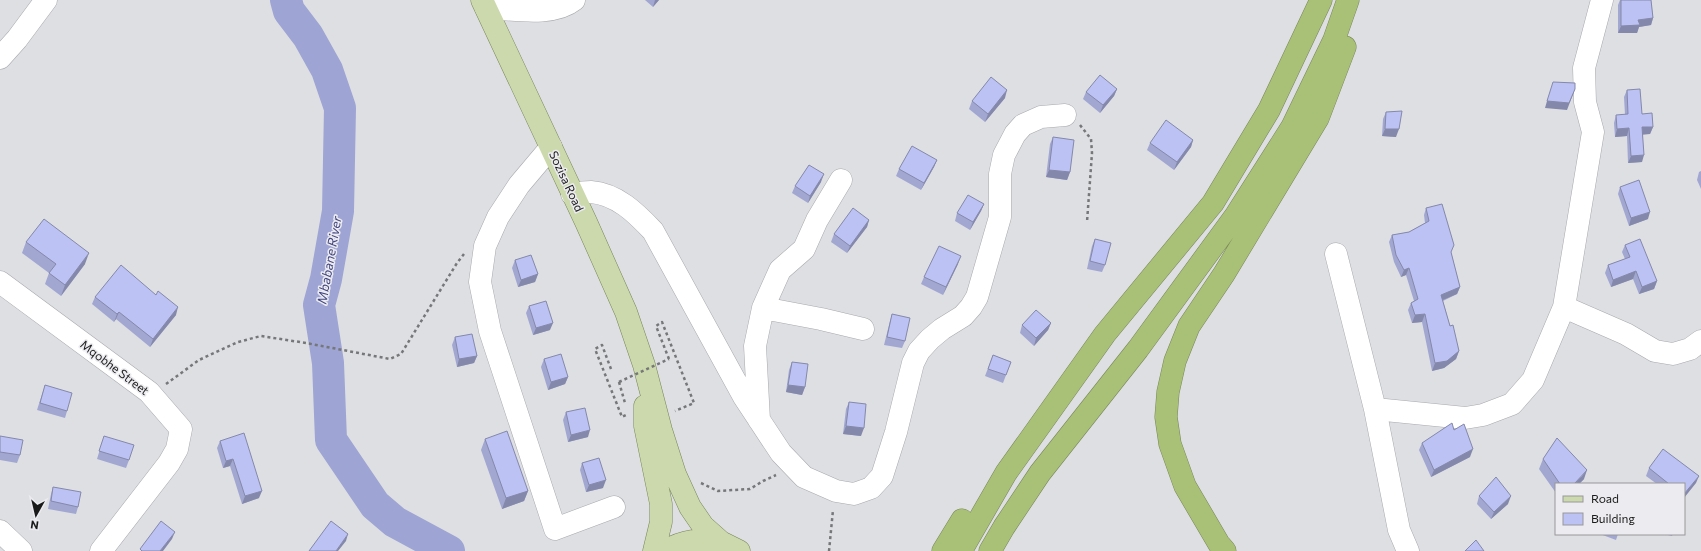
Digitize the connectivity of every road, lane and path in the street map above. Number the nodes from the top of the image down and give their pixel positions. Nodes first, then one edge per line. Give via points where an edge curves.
1 (46, 0) edge
2 (574, 0) edge
3 (1321, 0) edge
4 (1348, 0) edge
5 (1360, 0) edge
6 (1602, 0) edge
7 (484, 4) edge
8 (0, 58) edge
9 (1065, 115) joint
10 (551, 147) junction
11 (841, 180) dead end
12 (572, 194) junction
13 (1087, 222) dead end
14 (466, 252) dead end
15 (1336, 254) dead end
16 (0, 282) edge
17 (1564, 307) junction
18 (763, 308) junction
19 (863, 329) dead end
20 (1105, 334) junction
21 (1701, 341) edge
22 (644, 365) junction
23 (611, 369) dead end
24 (149, 392) junction
25 (626, 408) dead end
26 (1375, 409) junction
27 (671, 413) dead end
28 (628, 414) dead end
29 (759, 420) junction
30 (798, 470) junction
31 (699, 482) dead end
32 (836, 491) junction
33 (614, 507) dead end
34 (0, 531) edge
35 (730, 546) edge
36 (21, 551) edge
37 (101, 551) edge
38 (654, 551) edge
39 (665, 551) edge
40 (829, 551) edge
41 (943, 551) edge
42 (961, 551) edge
43 (990, 551) edge
44 (1226, 551) edge
45 (1408, 551) edge

1 - 8 street
2 - 7 street via 567,6 553,10
3 - 20 highway via 1269,110 1213,203
4 - 43 highway via 1334,40 1292,127 1236,215 1138,349 1040,473
5 - 44 highway via 1318,118 1224,274 1189,326 1175,361 1166,417 1170,444 1185,486 1219,544
6 - 17 street via 1584,68 1585,102 1593,132
7 - 10 main road, Sozisa Road
9 - 13 path via 1080,125 1091,139
9 - 32 street via 1041,117 1023,126 1015,134 1004,155 1000,174 1000,218 988,262 971,307 963,316 930,339 919,351 913,363 882,476 871,488 854,494
10 - 12 main road, Sozisa Road
10 - 33 street via 519,185 498,217 485,246 480,282 490,331 555,529
11 - 18 street via 817,220 804,249 780,270
12 - 22 main road, Sozisa Road via 626,312
12 - 29 street via 591,192 615,198 637,214 653,231
14 - 24 path via 401,354 390,359 261,336 238,342 199,360 167,384
15 - 26 street
16 - 24 street, Mqobhe Street
17 - 21 street via 1626,334 1655,351 1673,354 1690,349
17 - 26 street via 1533,380 1512,404 1484,415 1465,418
18 - 19 street
18 - 29 street via 755,346
20 - 41 highway via 1001,459
20 - 42 highway via 1006,473
22 - 35 main road via 675,474 690,507 703,526
22 - 38 main road via 645,426 661,504 661,522
23 - 28 path via 602,345 595,348 622,417
24 - 37 street, Mqobhe Street via 181,429 177,448 169,463
25 - 27 path, bridge via 619,382 669,359 656,326 662,322 694,403
26 - 45 street via 1400,530
29 - 30 street via 781,454
30 - 31 path via 780,473 750,489 718,491
30 - 32 street via 804,477
32 - 40 path
34 - 36 street
35 - 39 main road via 702,539 683,542

